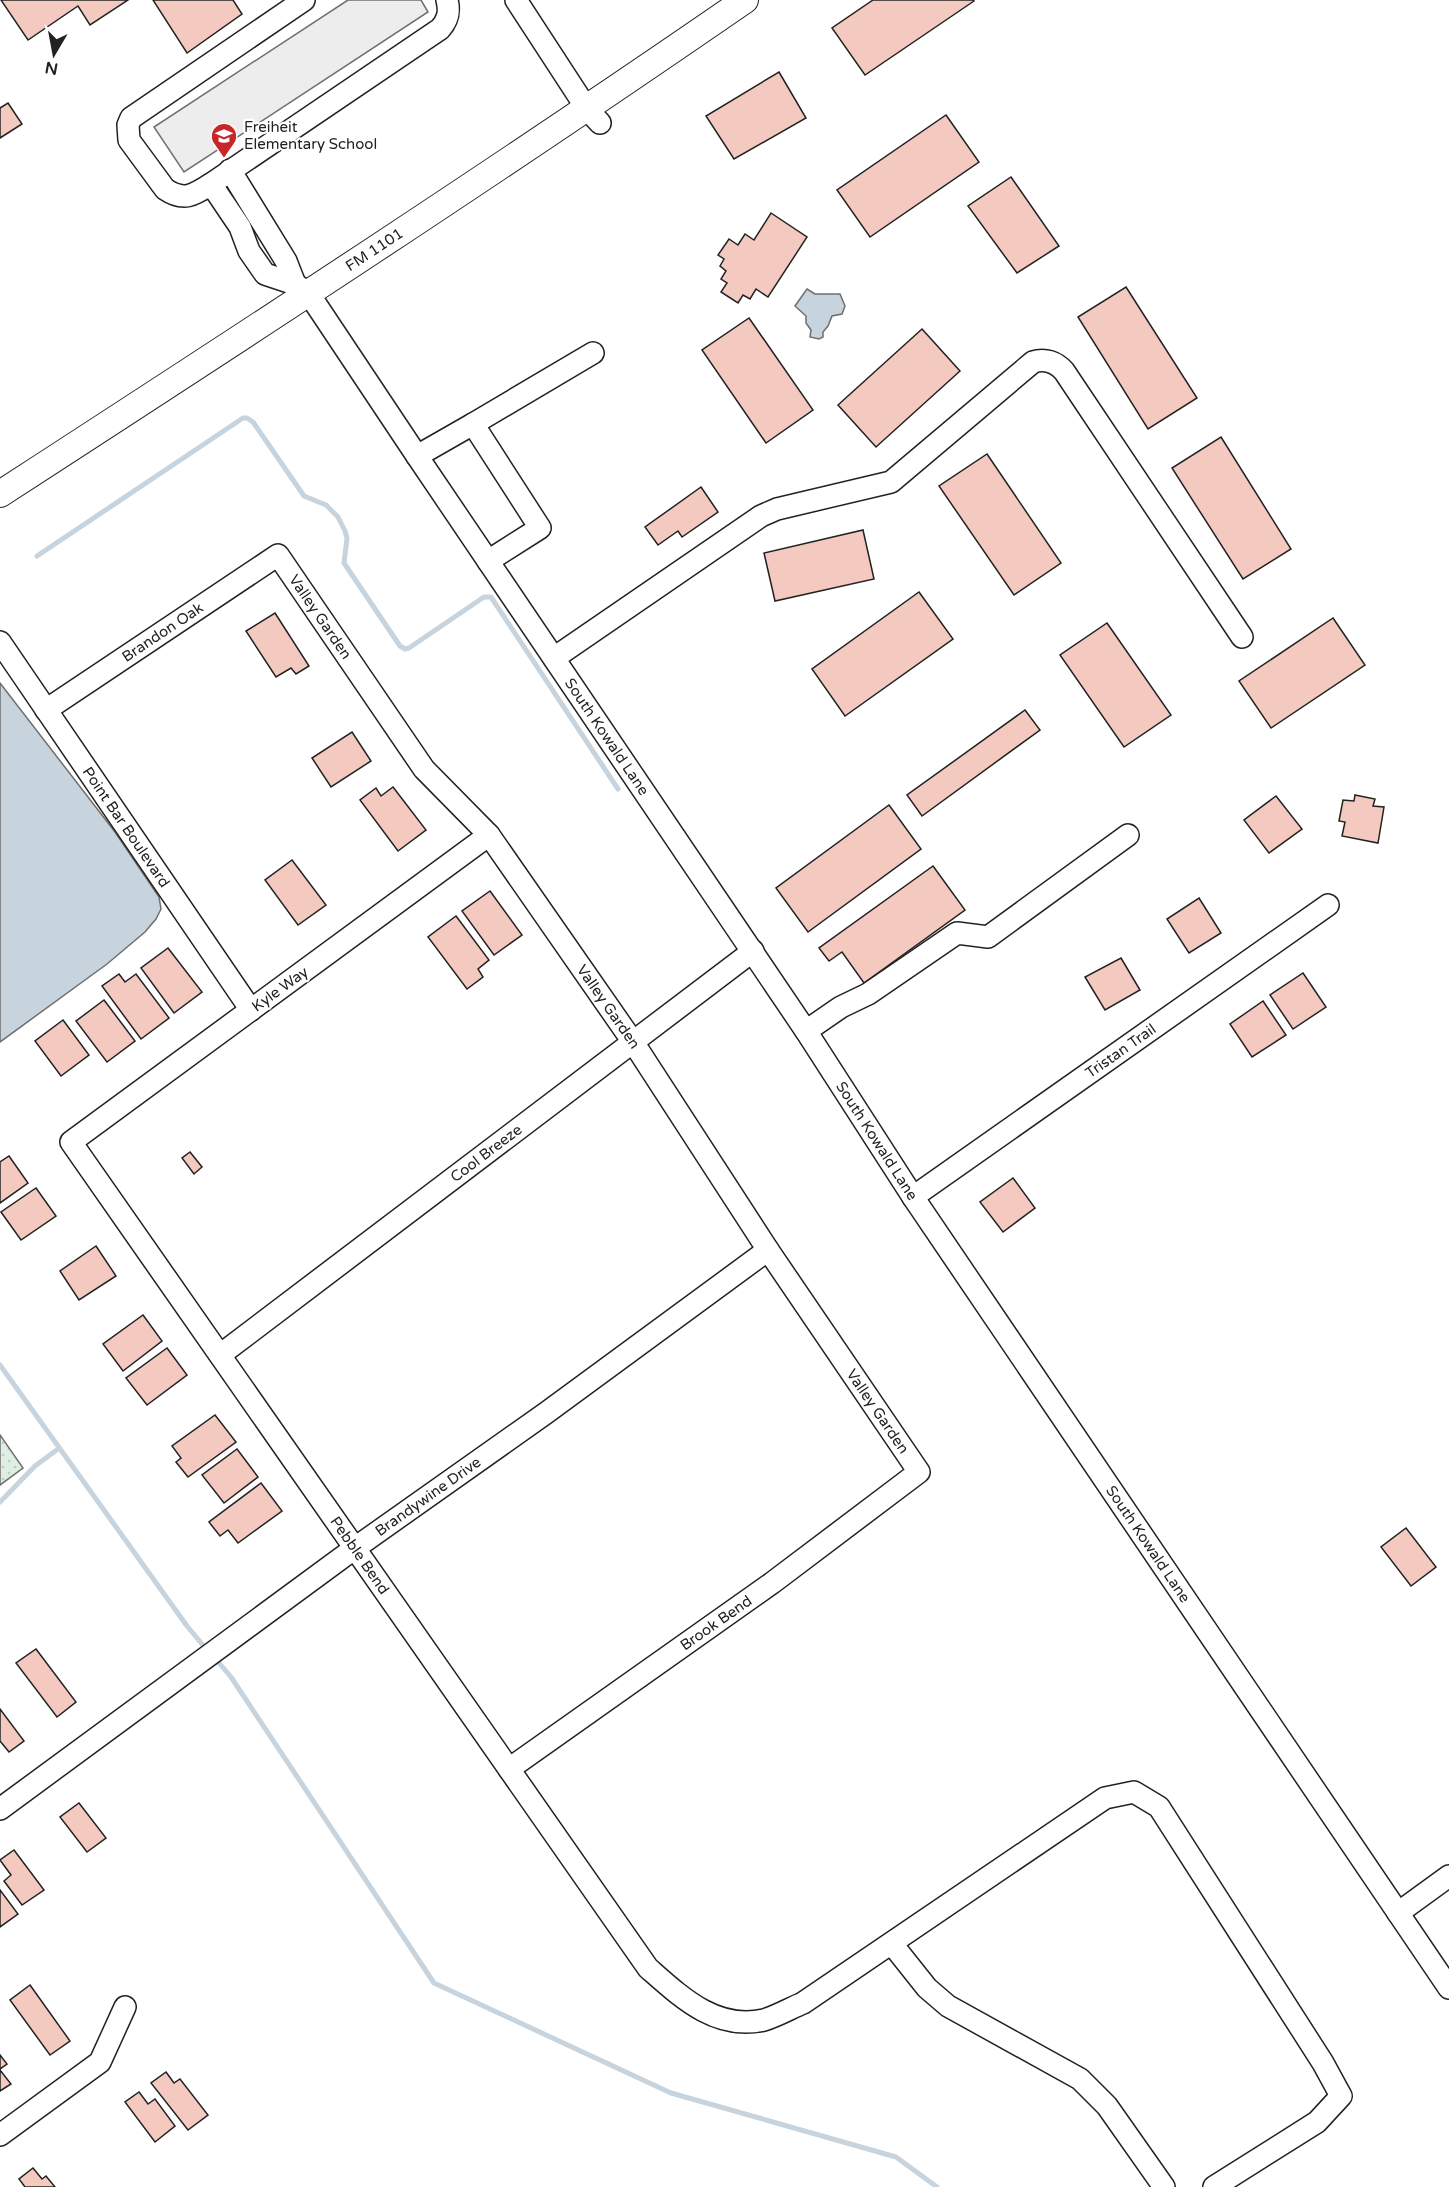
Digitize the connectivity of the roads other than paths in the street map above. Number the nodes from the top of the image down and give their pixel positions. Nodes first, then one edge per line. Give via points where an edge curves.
1 (304, 0) edge
2 (447, 0) edge
3 (516, 0) edge
4 (745, 0) edge
5 (594, 116) junction
6 (230, 170) junction
7 (211, 184) junction
8 (302, 289) junction
9 (593, 353) dead end
10 (473, 424) junction
11 (417, 456) junction
12 (0, 494) edge
13 (278, 555) joint
14 (488, 561) junction
15 (1242, 637) dead end
16 (0, 642) edge
17 (554, 658) junction
18 (46, 710) junction
19 (489, 835) junction
20 (1128, 836) dead end
21 (1328, 905) dead end
22 (753, 951) junction
23 (251, 1010) junction
24 (806, 1031) junction
25 (633, 1042) junction
26 (71, 1142) joint
27 (913, 1197) junction
28 (768, 1250) junction
29 (220, 1355) junction
30 (919, 1472) joint
31 (355, 1548) junction
32 (509, 1769) junction
33 (0, 1809) edge
34 (1449, 1876) edge
35 (1398, 1913) junction
36 (892, 1944) junction
37 (1449, 1988) edge
38 (125, 2007) dead end
39 (0, 2135) edge
40 (1164, 2187) edge
41 (1214, 2187) edge

1 - 7 street via 131,118 129,140 165,189 173,195 189,196
2 - 6 street via 448,15 440,29
3 - 5 street
4 - 5 main road, FM 1101 / FM 1101
5 - 8 main road, FM 1101 / FM 1101
6 - 7 street
6 - 8 street, South Kowald Lane
7 - 8 street via 266,274
8 - 11 street, South Kowald Lane
8 - 12 main road, FM 1101 / FM 1101
9 - 10 street
10 - 11 street
10 - 14 street via 540,528
11 - 14 street, South Kowald Lane
13 - 18 street, Brandon Oak
13 - 19 street, Valley Garden via 424,769
14 - 17 street, South Kowald Lane
15 - 17 street via 1064,371 1040,360 891,482 768,512
16 - 18 street, Point Bar Boulevard
17 - 22 street, South Kowald Lane
18 - 23 street, Point Bar Boulevard
19 - 23 street, Kyle Way
19 - 25 street, Valley Garden
20 - 24 street via 988,937 957,933
21 - 27 street, Tristan Trail
22 - 24 street, South Kowald Lane
22 - 25 street, Cool Breeze
23 - 26 street, Kyle Way
24 - 27 street, South Kowald Lane
25 - 28 street, Valley Garden
25 - 29 street, Cool Breeze
26 - 29 street, Pebble Bend
27 - 35 street, South Kowald Lane
28 - 30 street, Valley Garden
28 - 31 street, Brandywine Drive
29 - 31 street, Pebble Bend
30 - 32 street, Brook Bend via 772,1583
31 - 32 street, Pebble Bend
31 - 33 street, Brandywine Drive
32 - 36 street, Pebble Bend via 648,1968 687,2002 715,2016 737,2022 765,2019 803,2003
34 - 35 street
35 - 37 street, South Kowald Lane
36 - 40 street via 927,1988 948,2006 1080,2079 1107,2106
36 - 41 street, Pebble Bend via 1105,1798 1134,1792 1159,1807 1341,2096 1317,2122
38 - 39 street via 100,2062

